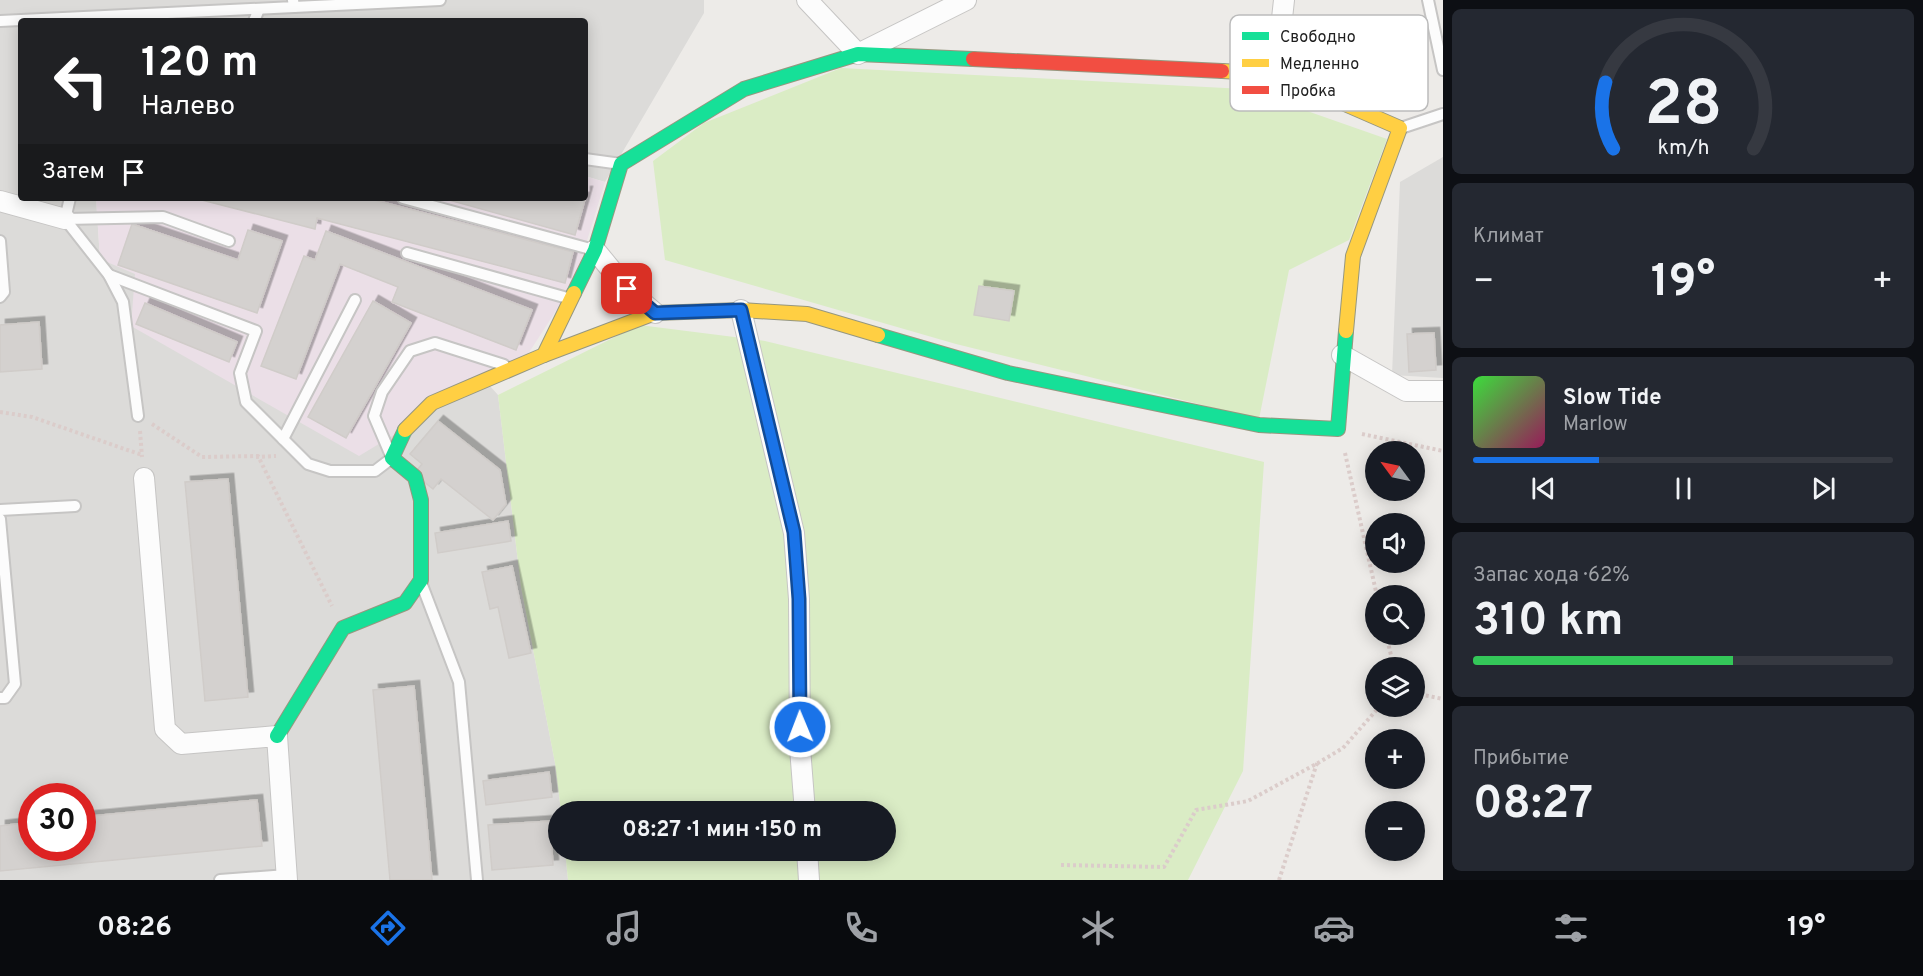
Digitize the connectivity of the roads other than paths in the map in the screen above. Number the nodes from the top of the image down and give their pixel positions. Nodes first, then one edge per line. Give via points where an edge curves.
1 (440, 0) edge
2 (807, 0) edge
3 (966, 0) edge
4 (1284, 0) edge
5 (1428, 0) edge
6 (293, 4) edge
7 (259, 9) junction
8 (1282, 15) edge
9 (65, 18) edge
10 (255, 18) edge
11 (18, 20) edge
12 (0, 21) edge
13 (858, 54) junction
14 (1443, 70) edge
15 (1230, 73) edge
16 (1360, 111) edge
17 (1443, 114) edge
18 (1400, 128) junction
19 (588, 159) edge
20 (621, 164) junction
21 (0, 201) edge
22 (69, 201) edge
23 (414, 201) edge
24 (65, 219) junction
25 (0, 241) edge
26 (229, 242) dead end
27 (594, 250) junction
28 (407, 252) dead end
29 (109, 275) junction
30 (0, 297) edge
31 (571, 299) junction
32 (355, 300) dead end
33 (741, 310) junction
34 (655, 313) junction
35 (544, 355) junction
36 (1342, 355) junction
37 (516, 369) junction
38 (1443, 391) edge
39 (138, 416) road end
40 (283, 439) junction
41 (392, 458) junction
42 (144, 478) road end
43 (75, 506) dead end
44 (0, 510) edge
45 (0, 519) edge
46 (421, 580) junction
47 (0, 698) edge
48 (277, 736) junction
49 (804, 801) edge
50 (808, 861) edge
51 (287, 877) edge
52 (220, 880) edge
53 (477, 880) edge
54 (810, 880) edge

1 - 6 lane
2 - 13 street
3 - 13 street
4 - 8 street
5 - 14 lane
6 - 7 lane
7 - 9 lane
7 - 10 lane
11 - 12 lane
13 - 15 street
13 - 20 street via 744,89
16 - 18 street
17 - 18 lane
18 - 36 street via 1353,256
19 - 20 lane
20 - 27 street
21 - 24 street
22 - 24 lane
23 - 27 lane
24 - 26 lane via 163,217
24 - 29 lane
25 - 30 lane via 4,292
27 - 31 street
27 - 34 street via 627,289
28 - 31 lane
29 - 39 lane via 123,302
29 - 40 lane via 256,331 240,373 246,402
31 - 35 street
32 - 40 lane
33 - 34 street
33 - 36 street via 807,314 1008,374 1259,425 1338,429
33 - 49 street via 794,532
34 - 35 street
35 - 37 street
36 - 38 street via 1406,391
37 - 41 street via 432,404 401,434
37 - 41 lane via 435,343 411,351 382,392 375,416
40 - 41 lane via 308,464 330,471 375,471
41 - 46 street via 415,477 421,500
42 - 48 street via 165,729 181,744
43 - 44 lane
45 - 47 lane via 15,684 5,698
46 - 48 street via 405,603 343,628
46 - 53 lane via 459,682
48 - 51 street
50 - 54 street
51 - 52 lane

